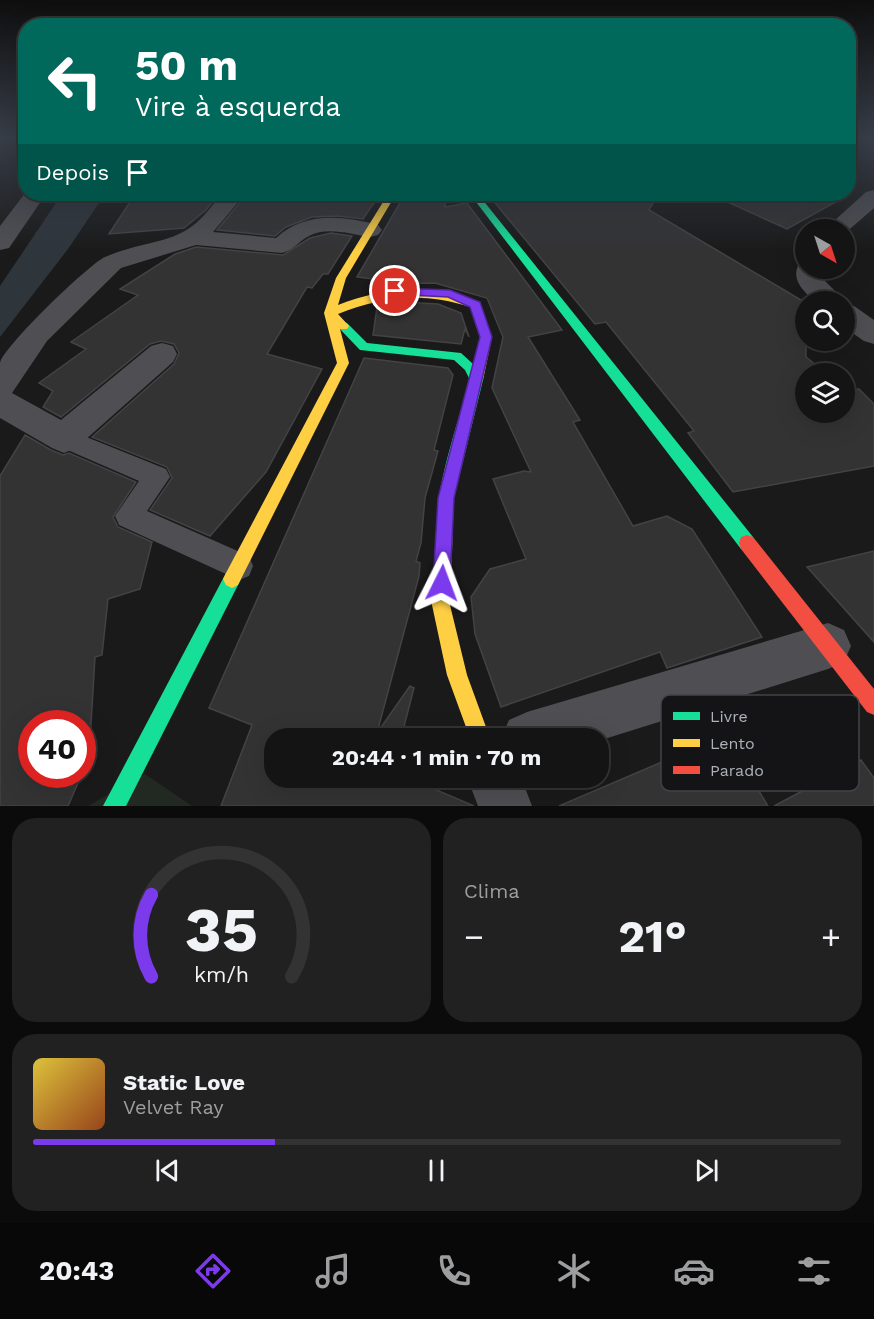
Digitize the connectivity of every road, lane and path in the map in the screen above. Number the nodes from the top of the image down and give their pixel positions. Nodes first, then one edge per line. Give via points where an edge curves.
1 (874, 196) edge
2 (28, 201) edge
3 (227, 201) edge
4 (388, 201) edge
5 (479, 201) edge
6 (848, 219) edge
7 (8, 223) edge
8 (370, 230) junction
9 (195, 238) junction
10 (0, 243) edge
11 (810, 279) edge
12 (820, 291) edge
13 (330, 313) junction
14 (855, 321) edge
15 (874, 334) edge
16 (162, 354) dead end
17 (477, 380) junction
18 (0, 386) edge
19 (0, 402) edge
20 (64, 438) junction
21 (239, 566) junction
22 (828, 646) junction
23 (668, 695) edge
24 (661, 697) edge
25 (874, 705) edge
26 (476, 728) edge
27 (560, 728) edge
28 (498, 788) edge
29 (114, 806) edge
30 (504, 806) edge

1 - 6 street
2 - 7 street
3 - 9 street
4 - 8 street
5 - 22 street
7 - 10 street
8 - 9 street via 320,223 295,231 282,246
8 - 13 street via 341,278
9 - 18 street via 112,263 37,334
11 - 12 street
13 - 17 street via 364,347 457,356
13 - 17 street via 361,298 395,291 450,294 476,305 486,337
13 - 21 street via 343,363
14 - 15 street
16 - 20 street
17 - 26 street via 446,498 441,604 457,675
19 - 20 street
20 - 21 lane via 157,477 128,516
21 - 29 street
22 - 23 street
22 - 25 street
24 - 27 street
28 - 30 street

